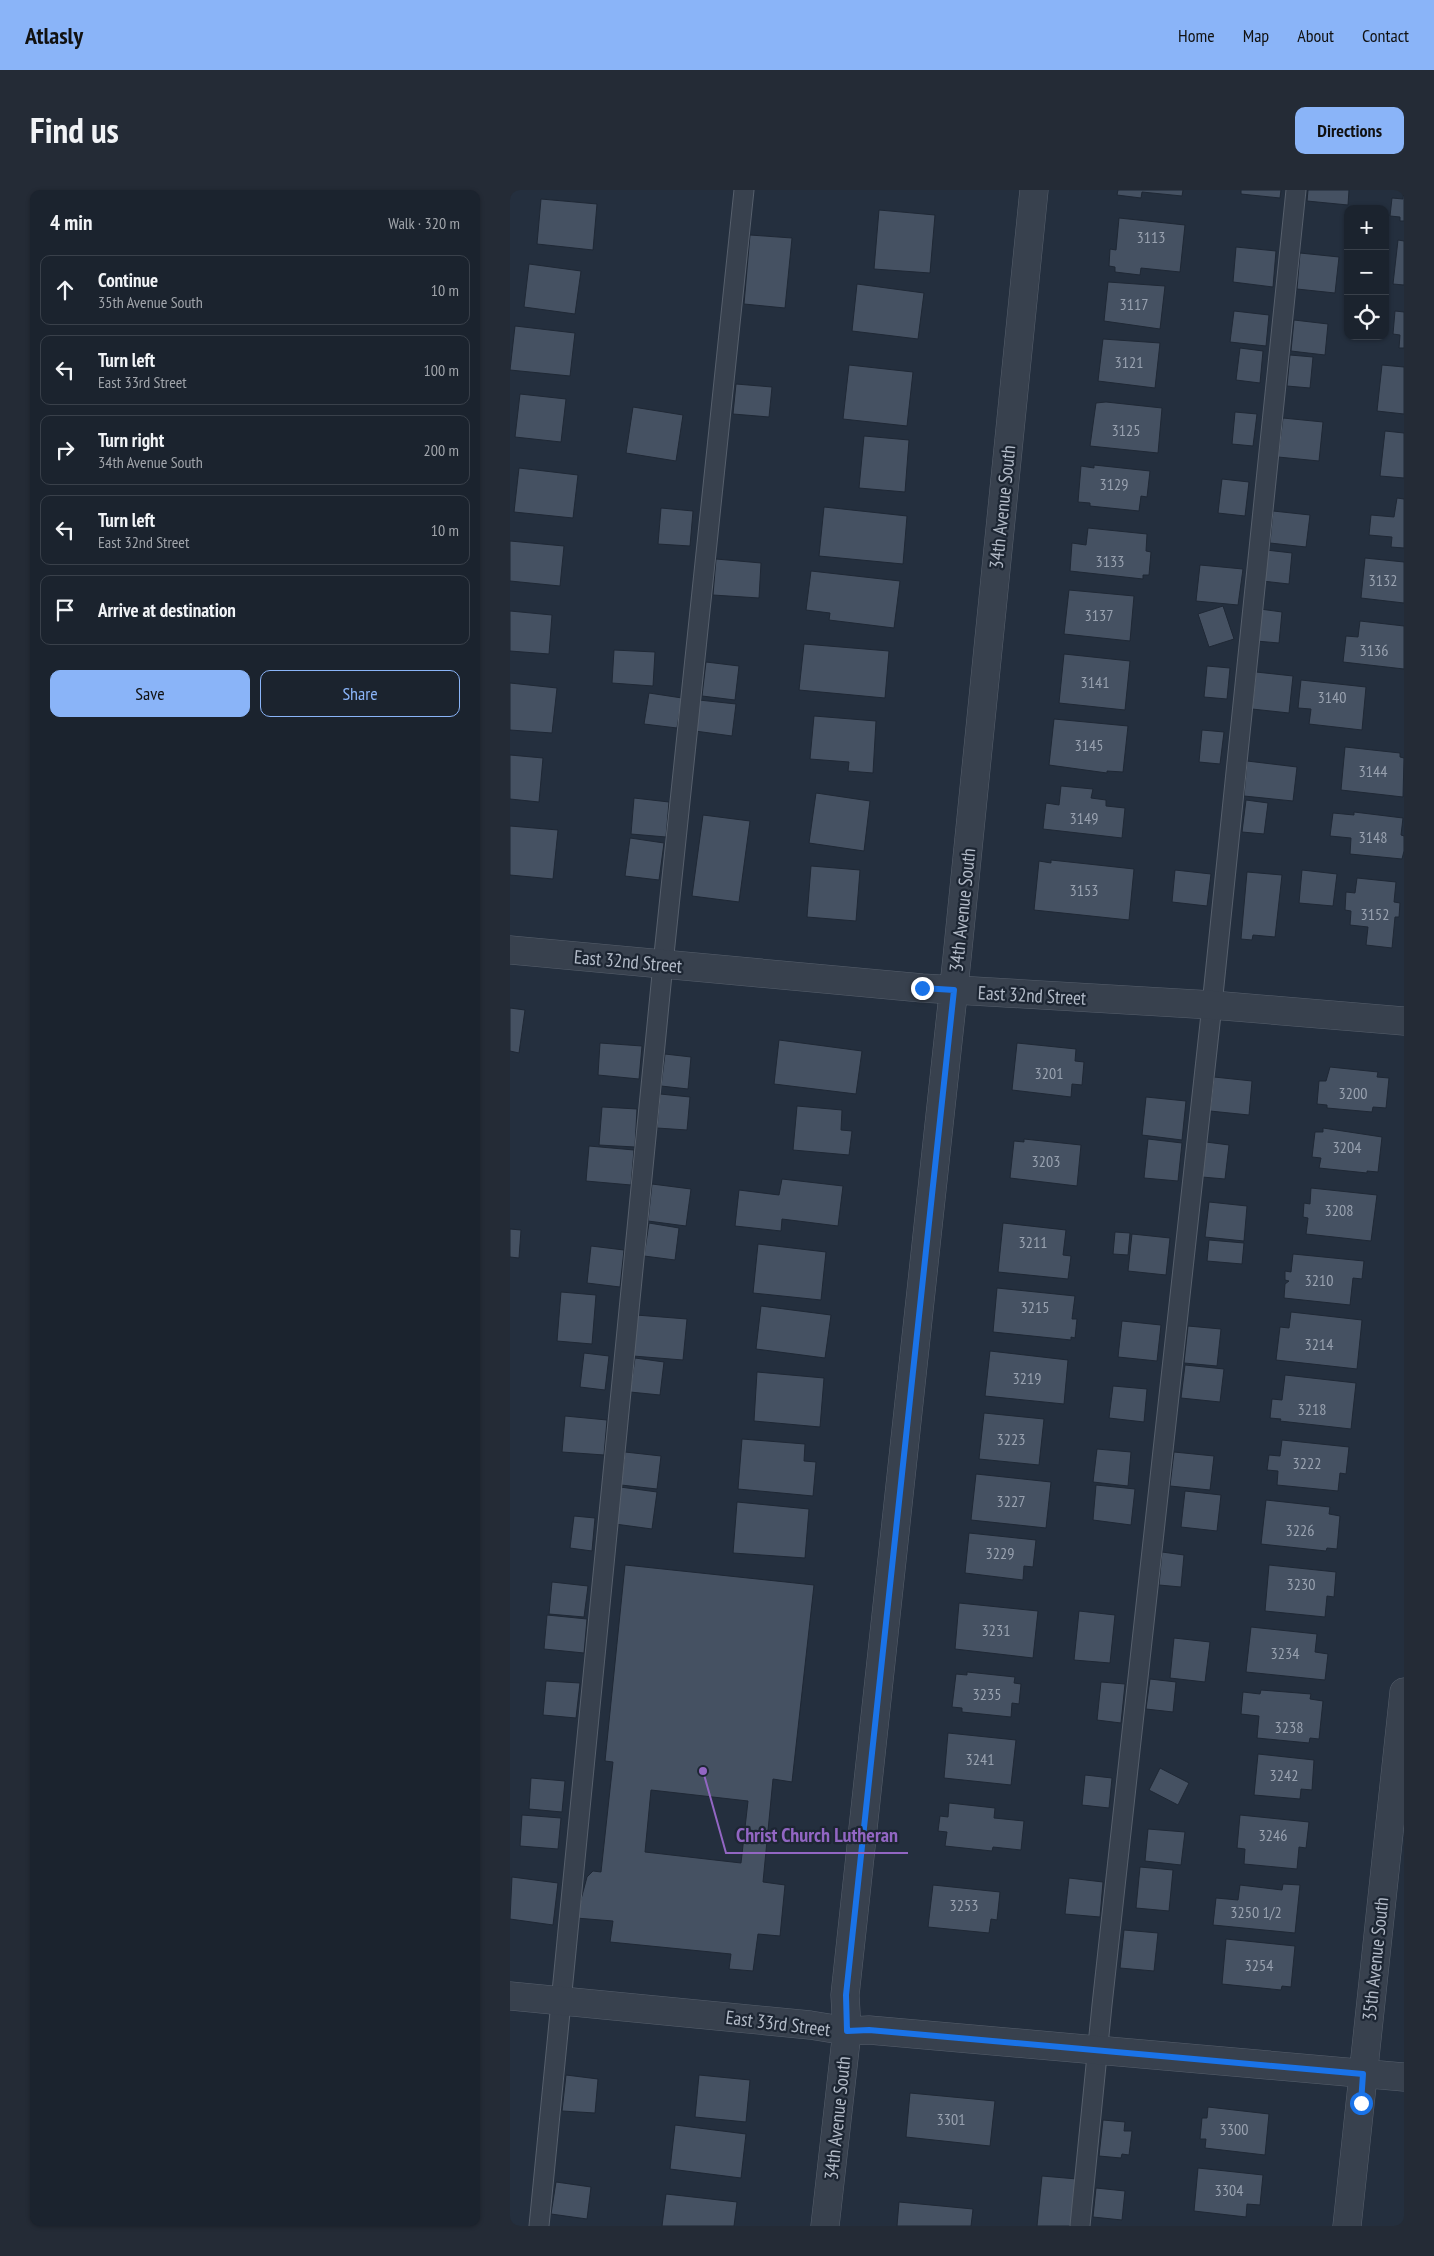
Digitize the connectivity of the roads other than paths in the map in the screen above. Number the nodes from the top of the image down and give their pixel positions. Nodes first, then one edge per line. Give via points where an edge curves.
1 (744, 190) edge
2 (1034, 190) edge
3 (1296, 190) edge
4 (510, 950) edge
5 (663, 964) junction
6 (954, 990) junction
7 (1212, 1006) junction
8 (1404, 1021) edge
9 (1404, 1692) edge
10 (510, 1996) edge
11 (562, 2000) junction
12 (847, 2031) junction
13 (1097, 2051) junction
14 (1363, 2074) junction
15 (1404, 2077) edge
16 (539, 2226) edge
17 (825, 2226) edge
18 (1080, 2226) edge
19 (1347, 2226) edge

1 - 5 lane
2 - 6 street, 34th Avenue South
3 - 7 lane
4 - 5 street, East 32nd Street
5 - 6 street, East 32nd Street
5 - 11 lane
6 - 7 street, East 32nd Street
6 - 12 street, 34th Avenue South via 846,1985
7 - 8 street, East 32nd Street
7 - 13 lane
9 - 14 street, 35th Avenue South
10 - 11 street, East 33rd Street
11 - 12 street, East 33rd Street
11 - 16 lane
12 - 13 street, East 33rd Street via 869,2030
12 - 17 street, 34th Avenue South
13 - 14 street, East 33rd Street
13 - 18 lane
14 - 15 street, East 33rd Street
14 - 19 street, 35th Avenue South

